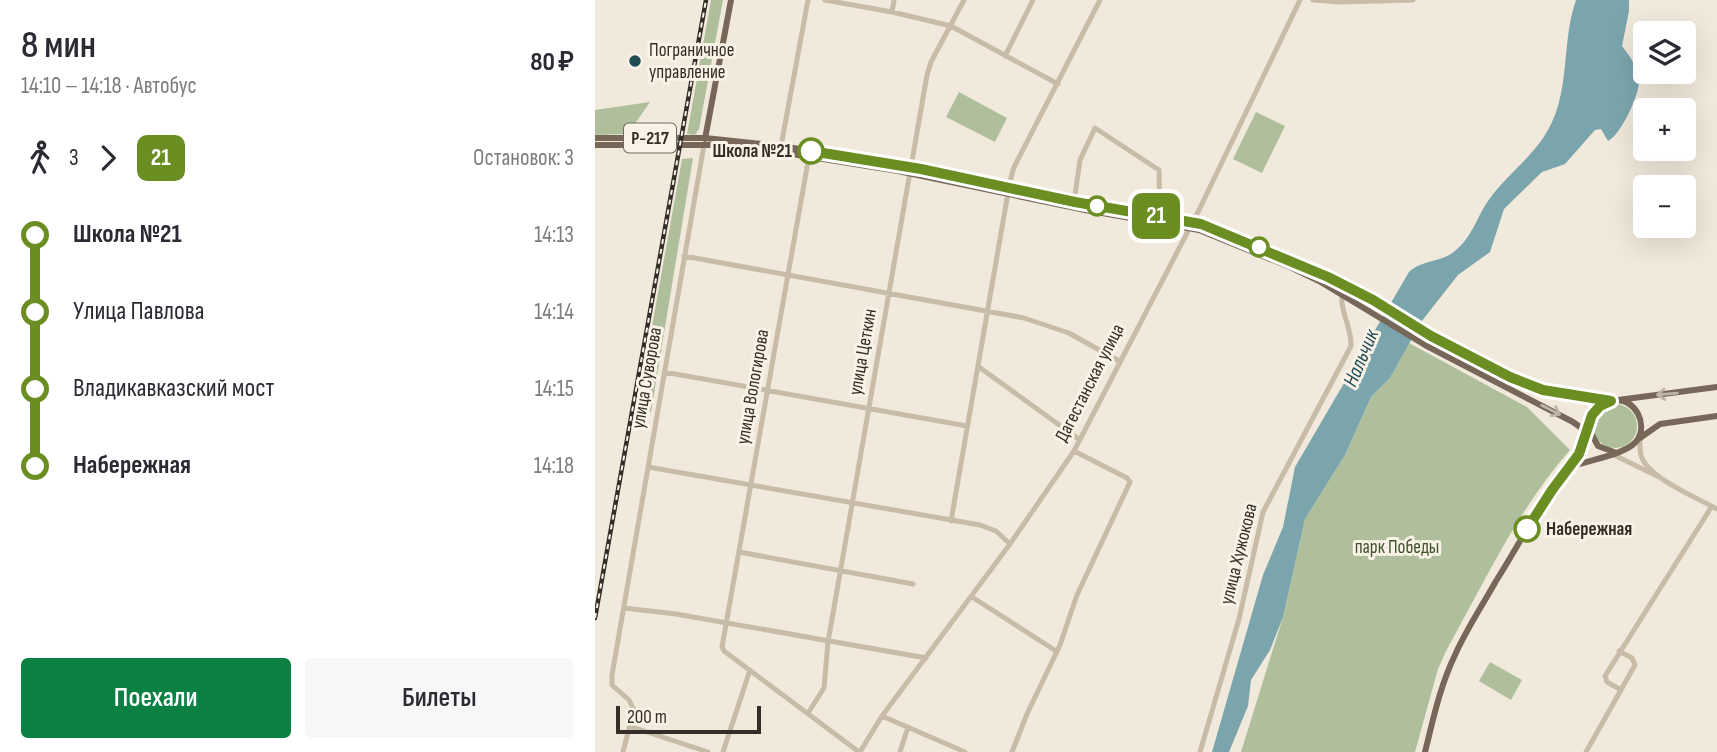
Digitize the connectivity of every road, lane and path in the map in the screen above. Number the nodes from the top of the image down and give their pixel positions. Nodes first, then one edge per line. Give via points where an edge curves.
1 (731, 0) edge
2 (808, 0) edge
3 (825, 0) edge
4 (894, 0) edge
5 (964, 0) edge
6 (1033, 0) edge
7 (1100, 0) edge
8 (1300, 0) edge
9 (1313, 0) edge
10 (1413, 0) edge
11 (892, 12) junction
12 (951, 26) junction
13 (1005, 56) junction
14 (1058, 83) junction
15 (595, 138) edge
16 (705, 141) junction
17 (595, 145) edge
18 (781, 146) junction
19 (809, 156) junction
20 (910, 170) junction
21 (1008, 190) junction
22 (1075, 202) junction
23 (1160, 217) junction
24 (1191, 225) junction
25 (684, 256) junction
26 (788, 276) junction
27 (889, 294) junction
28 (1342, 295) junction
29 (989, 311) junction
30 (1119, 361) junction
31 (979, 367) junction
32 (664, 372) junction
33 (1717, 387) edge
34 (768, 390) junction
35 (1614, 400) junction
36 (869, 409) junction
37 (1717, 416) edge
38 (967, 425) junction
39 (1589, 431) junction
40 (1639, 438) junction
41 (1080, 440) junction
42 (1074, 451) junction
43 (1610, 452) junction
44 (648, 467) junction
45 (1571, 467) junction
46 (1662, 478) junction
47 (751, 485) junction
48 (852, 502) junction
49 (1714, 508) edge
50 (951, 521) junction
51 (1010, 544) junction
52 (740, 552) junction
53 (840, 571) junction
54 (913, 584) dead end
55 (972, 597) junction
56 (624, 608) junction
57 (727, 624) junction
58 (828, 642) junction
59 (1056, 651) junction
60 (1619, 651) junction
61 (926, 658) junction
62 (750, 670) junction
63 (1621, 690) junction
64 (808, 713) junction
65 (881, 716) junction
66 (632, 727) junction
67 (908, 727) junction
68 (623, 752) edge
69 (708, 752) edge
70 (723, 752) edge
71 (860, 752) edge
72 (900, 752) edge
73 (965, 752) edge
74 (1012, 752) edge
75 (1200, 752) edge
76 (1425, 752) edge
77 (1586, 752) edge

1 - 16 main road, улица Суворова
2 - 18 street
3 - 11 street
4 - 11 street
5 - 12 street, улица Цеткин
6 - 13 street
7 - 14 street
8 - 24 street, Дагестанская улица
9 - 10 street
11 - 12 street
12 - 13 street
12 - 20 street, улица Цеткин via 927,75
13 - 14 street
14 - 21 street via 1014,167
15 - 16 main road, Р-217
16 - 17 main road, Р-217
16 - 18 main road, Р-217
16 - 19 main road, Р-217
16 - 25 street, улица Суворова
18 - 20 main road, Р-217
19 - 20 main road, Р-217
19 - 26 street, улица Вологирова
20 - 21 main road, Р-217
20 - 27 street, улица Цеткин
21 - 22 main road, Р-217
21 - 24 main road, Р-217
21 - 29 street
22 - 23 main road, Р-217
22 - 23 street via 1080,160 1098,129 1159,170
23 - 24 main road, Р-217
24 - 28 main road, Р-217 via 1290,267
24 - 30 street, Дагестанская улица
24 - 35 main road, Р-217 via 1217,230 1311,269 1533,386
25 - 26 street
25 - 32 street, улица Суворова
26 - 27 street
26 - 34 street, улица Вологирова
27 - 29 street
27 - 36 street, улица Цеткин
28 -> 39 main road, Р-217 via 1425,345
28 - 75 street, улица Хужокова via 1350,345 1263,512 1239,619
29 - 30 street via 1069,333
29 - 31 street
30 - 41 street, Дагестанская улица
31 - 38 street
31 - 41 street
32 - 34 street
32 - 44 street, улица Суворова
33 -> 35 main road, Р-217
34 - 36 street
34 - 47 street, улица Вологирова
35 - 39 main road via 1596,410
35 - 40 main road via 1630,404 1639,415
36 - 38 street
36 - 48 street, улица Цеткин
37 - 40 main road via 1660,424
38 - 50 street
39 - 43 main road, Р-217 via 1598,446
39 - 45 main road
40 - 43 main road via 1630,448
40 - 46 street via 1643,462
41 - 42 street, Дагестанская улица
42 - 51 street, Дагестанская улица
42 - 59 street via 1130,482
43 - 45 main road
43 - 46 street
44 - 47 street
44 - 56 street, улица Суворова
45 - 76 main road via 1544,501 1459,647 1439,697
46 - 49 street
47 - 48 street
47 - 52 street, улица Вологирова
48 - 50 street
48 - 53 street, улица Цеткин
49 - 60 street
50 - 51 street via 989,528
51 - 55 street, Дагестанская улица
52 - 53 street
52 - 57 street, улица Вологирова
53 - 54 street
53 - 58 street, улица Цеткин
55 - 59 street
55 - 61 street, Дагестанская улица
56 - 57 street
56 - 66 street, улица Суворова via 611,682 633,706
57 - 58 street
57 - 62 street, улица Вологирова via 722,649
58 - 61 street
58 - 64 street, улица Цеткин via 824,688
59 - 74 street
60 - 63 street via 1635,665
60 - 63 street via 1605,679
61 - 65 street, Дагестанская улица
62 - 64 street
62 - 70 street
63 - 77 street
64 - 71 street
65 - 67 street
65 - 71 street, Дагестанская улица
66 - 68 street
66 - 69 street
67 - 72 street
67 - 73 street

